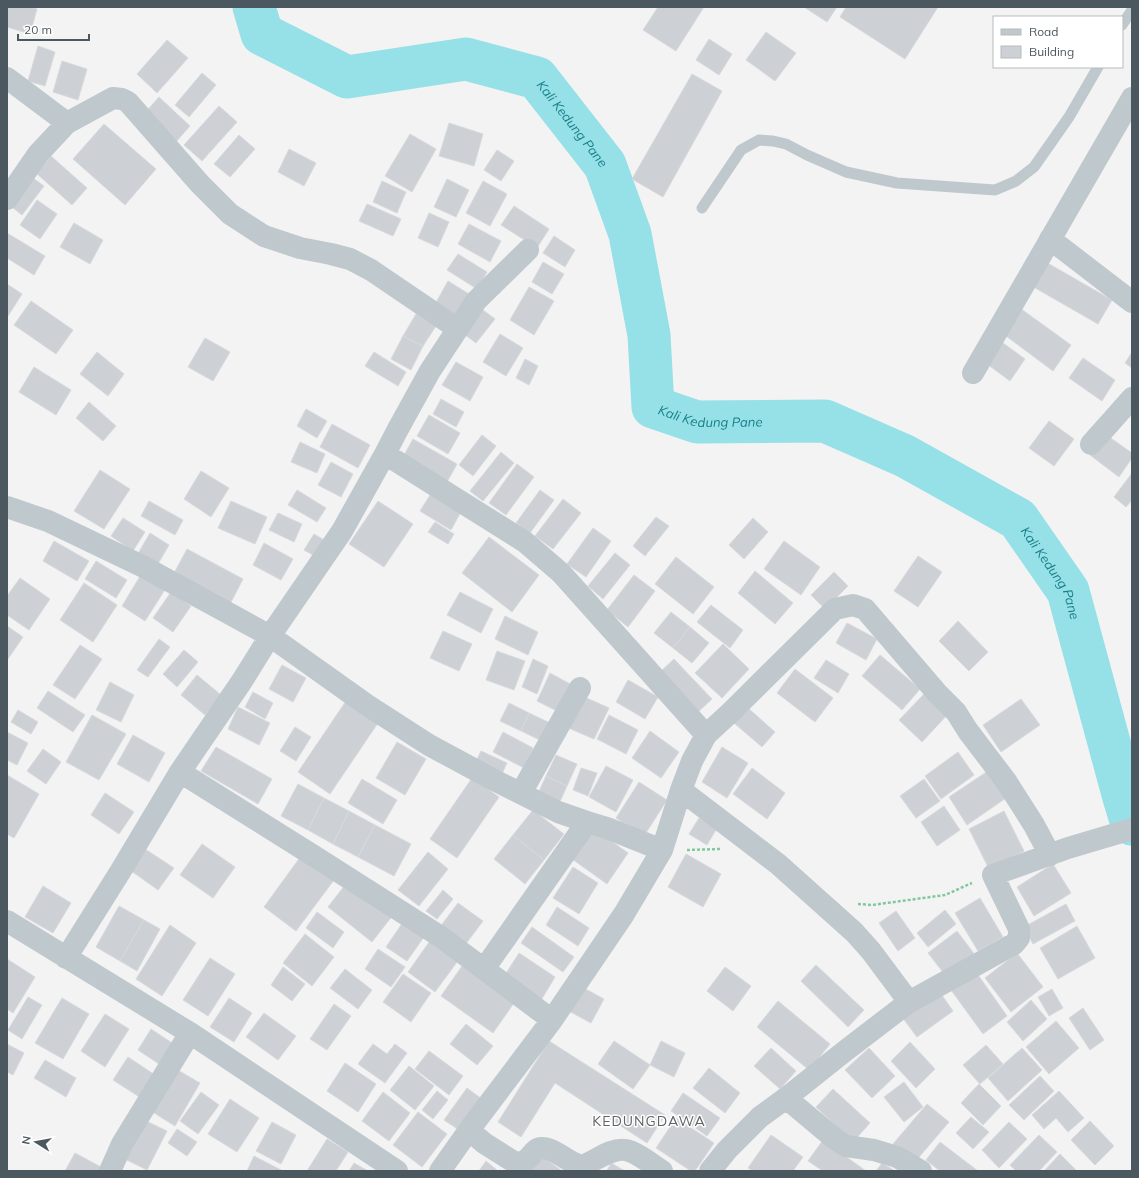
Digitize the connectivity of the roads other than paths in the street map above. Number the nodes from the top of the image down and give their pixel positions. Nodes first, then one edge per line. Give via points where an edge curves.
1 (1132, 10) edge
2 (1123, 24) edge
3 (1097, 68) edge
4 (7, 78) edge
5 (1132, 98) edge
6 (67, 123) junction
7 (7, 199) edge
8 (702, 208) dead end
9 (1050, 239) junction
10 (528, 250) dead end
11 (1132, 302) edge
12 (458, 329) junction
13 (972, 373) dead end
14 (1132, 398) edge
15 (1091, 444) dead end
16 (385, 454) junction
17 (7, 507) edge
18 (270, 636) junction
19 (580, 688) dead end
20 (706, 735) junction
21 (180, 772) junction
22 (681, 790) junction
23 (521, 793) junction
24 (587, 822) junction
25 (1132, 830) edge
26 (662, 850) junction
27 (1059, 851) junction
28 (7, 921) edge
29 (66, 958) junction
30 (484, 970) junction
31 (909, 1002) junction
32 (552, 1020) junction
33 (190, 1033) junction
34 (786, 1098) junction
35 (469, 1130) junction
36 (110, 1171) edge
37 (397, 1171) edge
38 (440, 1171) edge
39 (662, 1171) edge
40 (710, 1171) edge
41 (921, 1171) edge

1 - 2 lane
3 - 8 lane via 1069,117 1034,167 1016,181 995,190 897,182 846,172 786,144 759,140 741,150
4 - 6 street
5 - 9 street
6 - 7 street via 38,154
6 - 12 street via 113,98 128,102 230,214 264,236 300,248 350,259 371,270
9 - 11 street
9 - 13 street
10 - 12 street via 476,301
12 - 16 street via 430,371
14 - 15 street
16 - 18 street via 342,531
16 - 20 street via 525,542 561,573
17 - 18 street via 48,521 144,567
18 - 21 street
18 - 23 street via 367,705 429,745
19 - 23 street
20 - 22 street
20 - 27 street via 835,609 853,605 865,609 956,712 1034,825
21 - 29 street
21 - 30 street via 441,938
22 - 26 street
22 - 31 street via 778,864 854,932
23 - 24 street via 558,812
24 - 26 street
24 - 30 street
25 - 27 street
26 - 32 street via 624,914
27 - 31 street via 993,874 1019,929 1019,938 1014,944
28 - 29 street
29 - 33 street
30 - 32 street
31 - 34 street
32 - 35 street
33 - 36 street via 122,1144
33 - 37 street
34 - 40 street via 760,1116
34 - 41 street via 846,1146 897,1157
35 - 38 street
35 - 39 street via 514,1162 523,1163 538,1148 550,1150 579,1164 624,1149

